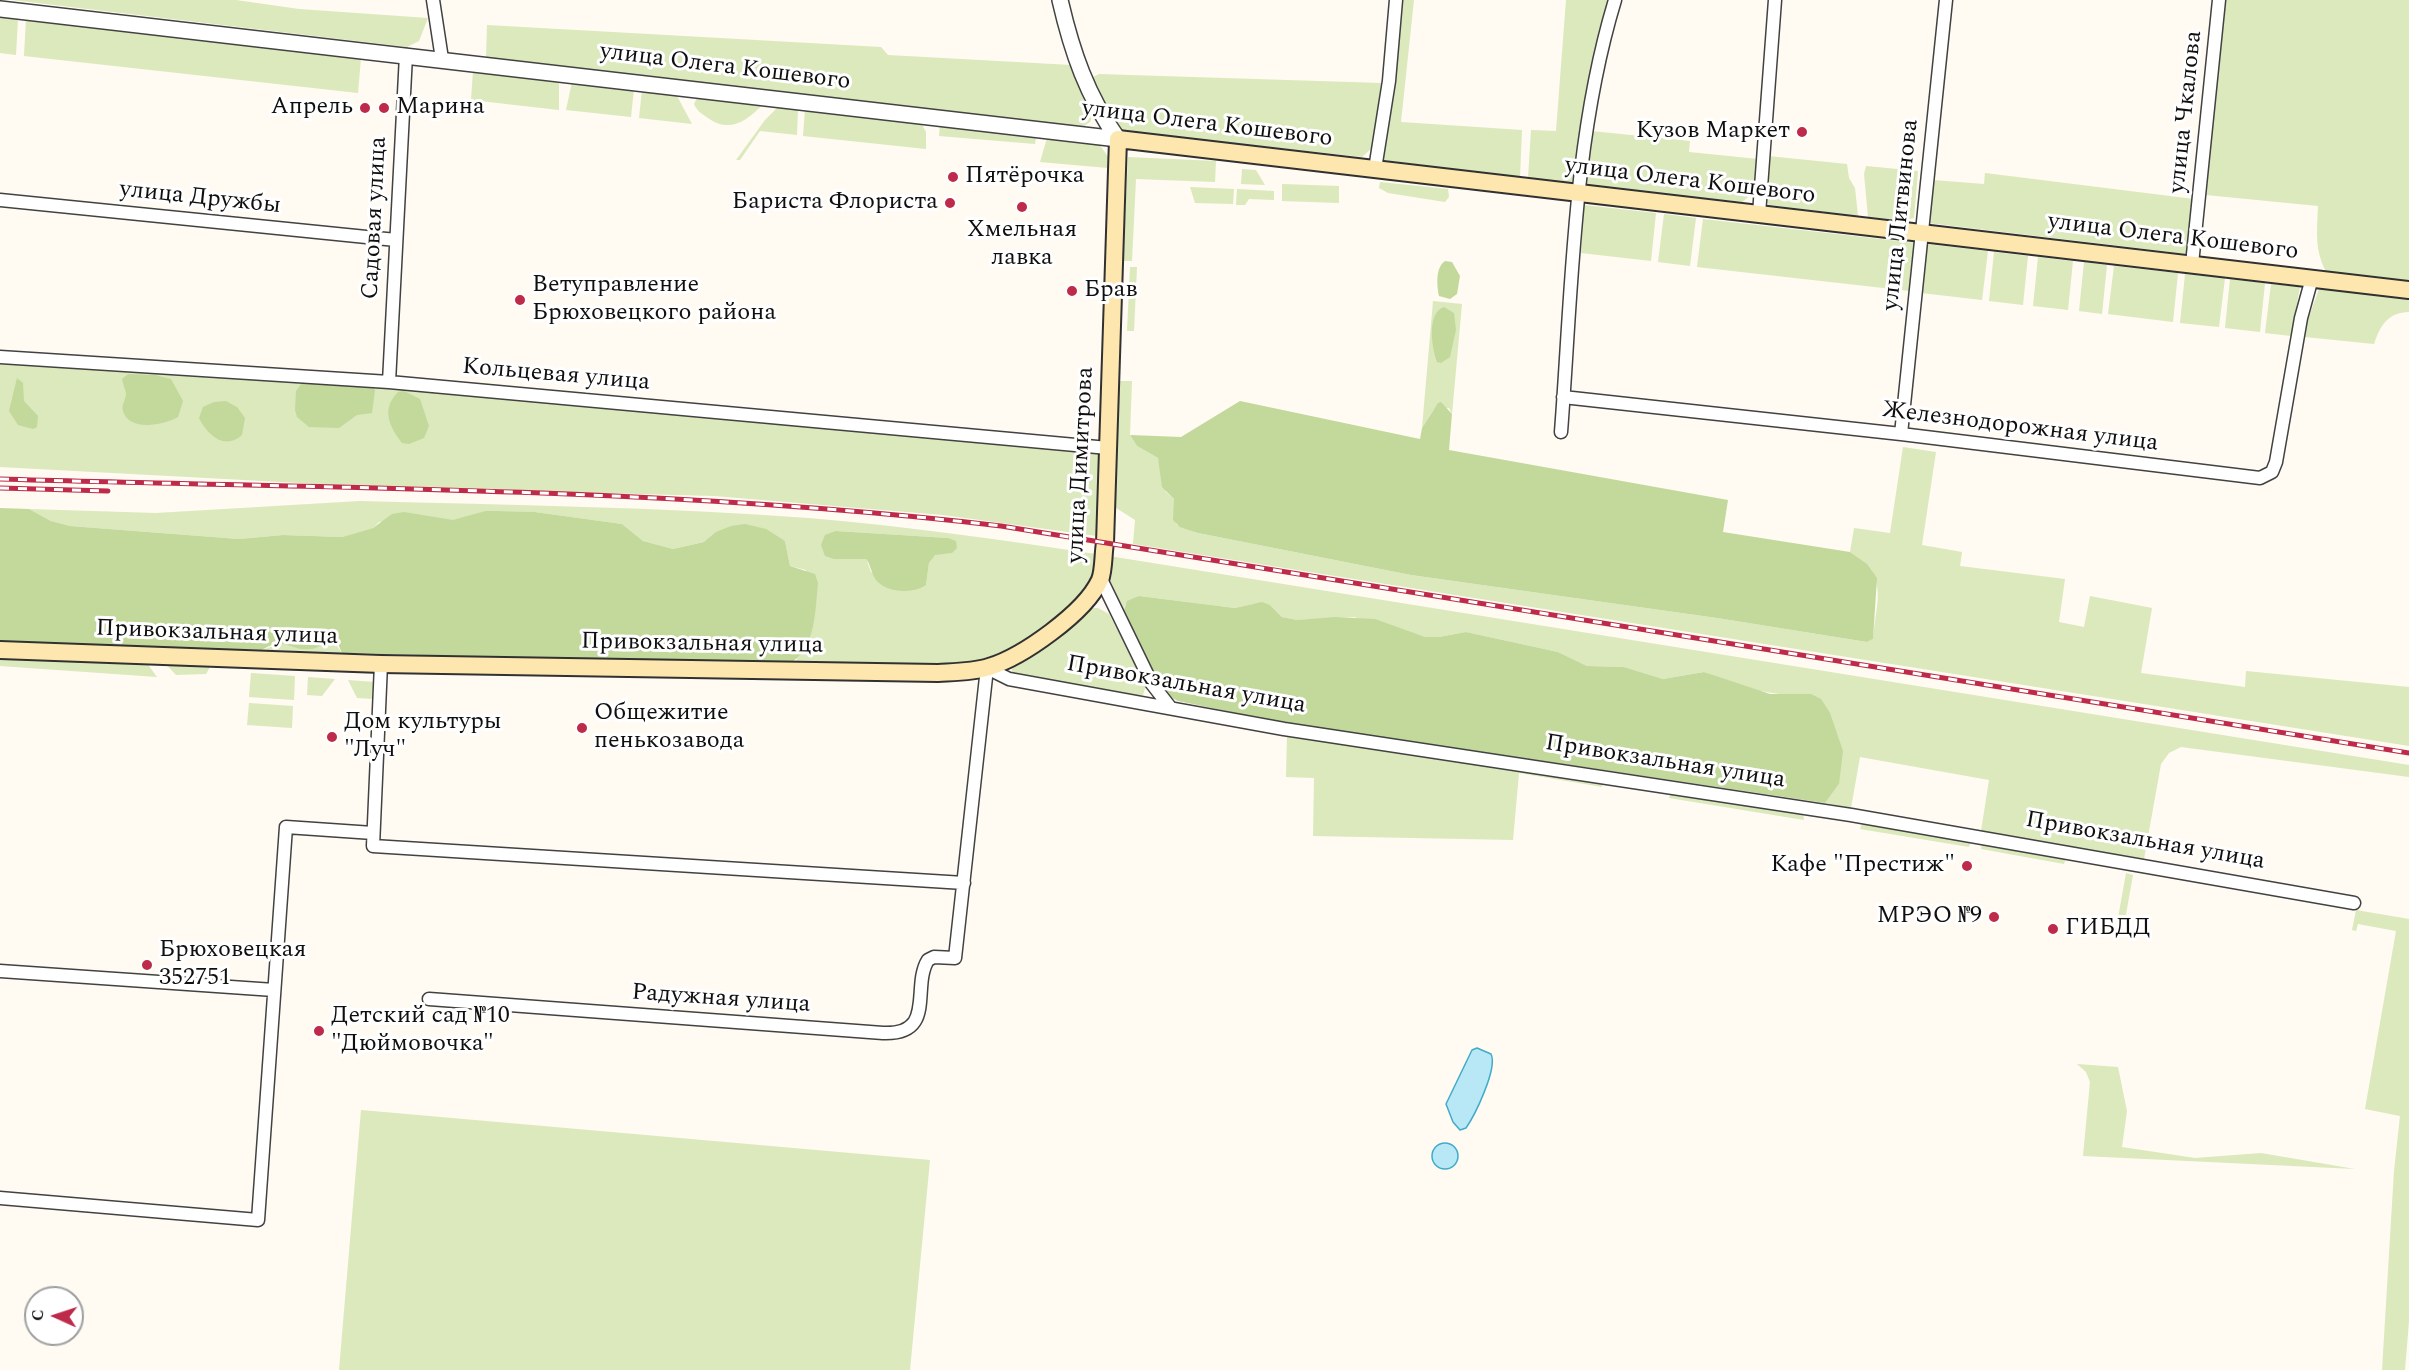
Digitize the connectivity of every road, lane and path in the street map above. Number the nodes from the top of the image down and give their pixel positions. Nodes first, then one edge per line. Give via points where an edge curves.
1 (433, 0) edge
2 (1060, 0) edge
3 (1396, 0) edge
4 (1615, 0) edge
5 (1775, 0) edge
6 (1946, 0) edge
7 (2219, 0) edge
8 (0, 9) edge
9 (406, 55) junction
10 (442, 59) junction
11 (1118, 139) junction
12 (1375, 169) junction
13 (1580, 194) junction
14 (0, 200) edge
15 (1759, 214) junction
16 (1922, 233) junction
17 (396, 240) junction
18 (2192, 264) junction
19 (2312, 278) junction
20 (2409, 290) edge
21 (0, 357) edge
22 (389, 382) junction
23 (1563, 397) junction
24 (1561, 432) dead end
25 (1900, 434) junction
26 (1108, 448) junction
27 (1101, 579) junction
28 (1078, 607) junction
29 (1116, 610) junction
30 (0, 650) edge
31 (381, 664) junction
32 (987, 668) junction
33 (1170, 706) junction
34 (373, 833) junction
35 (964, 883) junction
36 (2354, 903) dead end
37 (0, 971) edge
38 (274, 990) junction
39 (429, 999) dead end
40 (0, 1198) edge

1 - 10 street
2 - 11 street via 1082,78
3 - 12 street via 1389,81
4 - 13 street via 1590,109
5 - 15 street
6 - 16 street, улица Литвинова
7 - 18 street, улица Чкалова
8 - 9 street, улица Олега Кошевого
9 - 10 street, улица Олега Кошевого
9 - 17 street, Садовая улица
10 - 11 street, улица Олега Кошевого
11 - 12 main road, улица Олега Кошевого
11 - 26 main road, улица Димитрова
12 - 13 main road, улица Олега Кошевого
13 - 15 main road, улица Олега Кошевого
13 - 23 street
14 - 17 street, улица Дружбы
15 - 16 main road, улица Олега Кошевого
16 - 18 main road, улица Олега Кошевого
16 - 25 street, улица Литвинова
17 - 22 street, Садовая улица
18 - 19 main road, улица Олега Кошевого
19 - 20 main road, улица Олега Кошевого
19 - 25 street, Железнодорожная улица via 2301,318 2276,462 2266,476 2251,478
21 - 22 street, Кольцевая улица
22 - 26 street, Кольцевая улица
23 - 24 street
23 - 25 street, Железнодорожная улица
26 - 27 main road, улица Димитрова
27 - 28 main road, улица Димитрова
27 - 29 street
28 - 29 street via 1099,601
28 - 32 main road, улица Димитрова via 1026,650
29 - 33 street via 1152,684
30 - 31 main road, Привокзальная улица
31 - 32 main road, Привокзальная улица via 938,673
31 - 34 street
32 - 33 street, Привокзальная улица via 1009,679
32 - 35 street
33 - 36 street, Привокзальная улица via 1284,729 1851,815
34 - 35 street via 373,846
34 - 38 street via 286,827
35 - 39 street, Радужная улица via 955,958 928,960 917,1018 906,1029 891,1033
37 - 38 street
38 - 40 street via 258,1220

